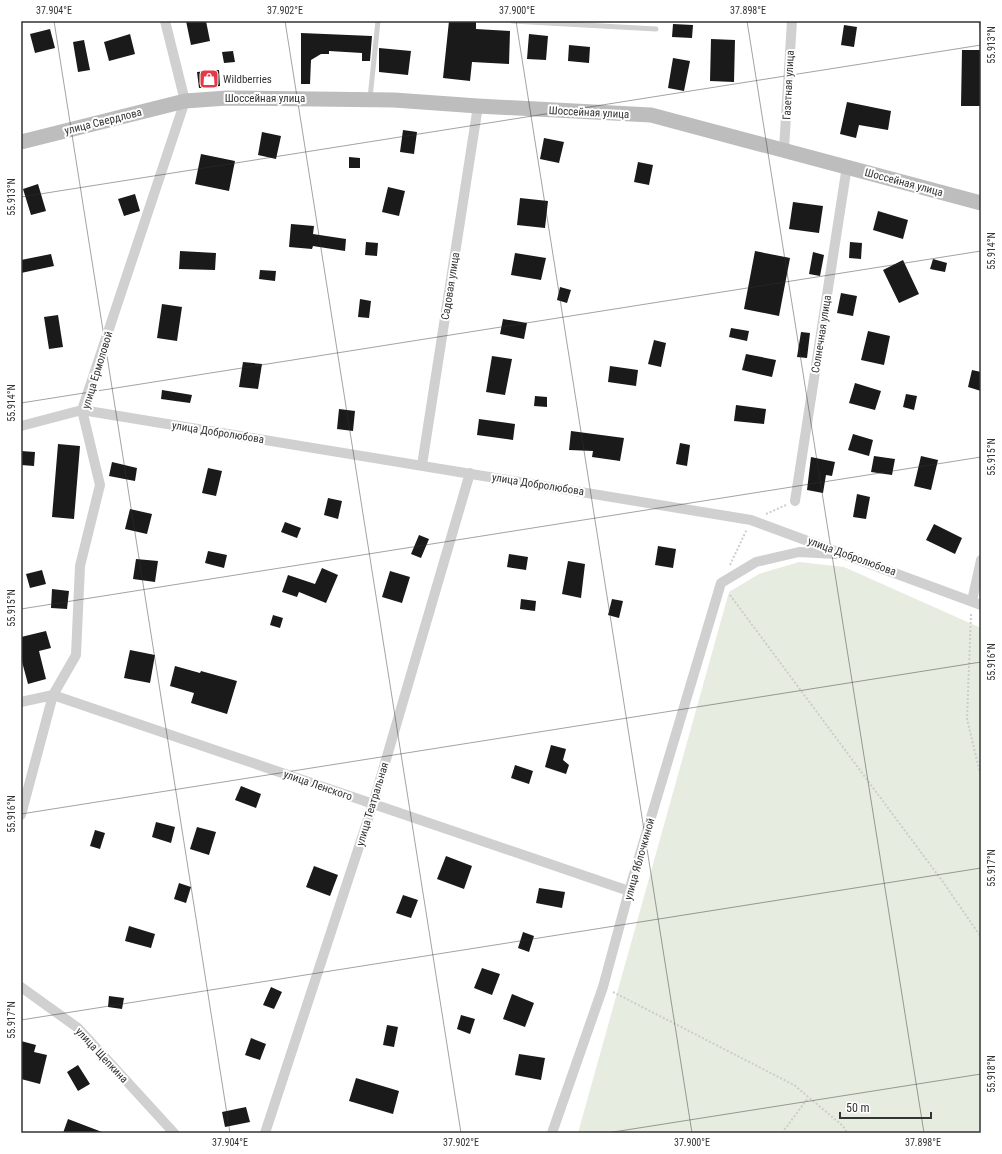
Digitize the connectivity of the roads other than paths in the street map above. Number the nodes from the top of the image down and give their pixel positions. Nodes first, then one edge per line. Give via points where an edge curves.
1 (165, 21) edge
2 (378, 21) edge
3 (512, 21) edge
4 (792, 21) edge
5 (656, 29) dead end
6 (370, 99) junction
7 (185, 101) junction
8 (478, 106) junction
9 (21, 142) edge
10 (784, 149) junction
11 (847, 166) junction
12 (981, 203) edge
13 (82, 410) junction
14 (21, 426) edge
15 (422, 465) junction
16 (470, 473) junction
17 (795, 501) road end
18 (848, 555) junction
19 (981, 560) edge
20 (976, 603) edge
21 (53, 695) junction
22 (21, 702) edge
23 (373, 804) junction
24 (21, 815) edge
25 (629, 892) junction
26 (21, 987) edge
27 (174, 1133) edge
28 (265, 1133) edge
29 (552, 1133) edge

1 - 7 street
2 - 6 lane
3 - 5 lane
4 - 10 street, Газетная улица
6 - 7 main road, Шоссейная улица via 250,97
6 - 8 main road, Шоссейная улица
7 - 9 main road, улица Свердлова
7 - 13 street, улица Ермоловой
8 - 10 main road, Шоссейная улица via 651,115
8 - 15 street, Садовая улица
10 - 11 main road, Шоссейная улица
11 - 12 main road, Шоссейная улица
11 - 17 street, Солнечная улица
13 - 14 street
13 - 15 street, улица Добролюбова
13 - 21 street, улица Ермоловой via 100,485 80,566 76,655
15 - 16 street, улица Добролюбова
16 - 18 street, улица Добролюбова via 751,520
16 - 23 street, улица Театральная
18 - 20 street, улица Добролюбова
18 - 25 street, улица Яблочкиной via 799,552 756,562 721,583
19 - 20 street
21 - 22 street
21 - 23 street, улица Ленского
21 - 24 street, улица Ермоловой
23 - 25 street, улица Ленского
23 - 28 street, улица Театральная
25 - 29 street, улица Яблочкиной via 603,987
26 - 27 street, улица Щепкина via 78,1028

